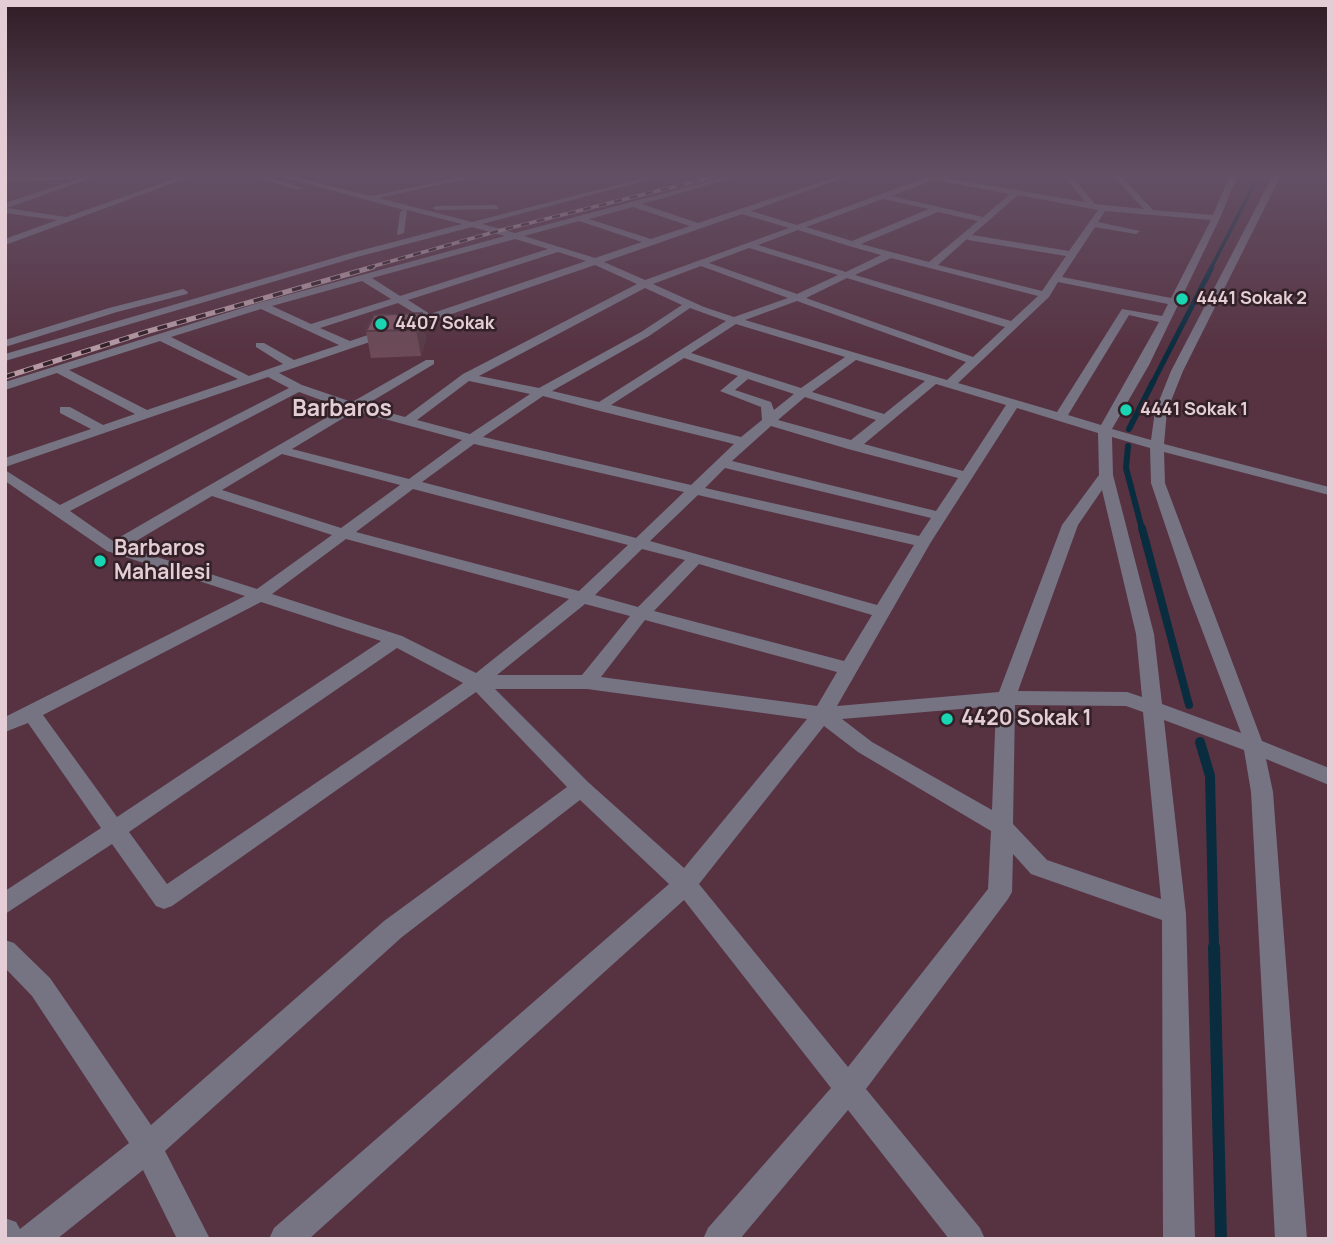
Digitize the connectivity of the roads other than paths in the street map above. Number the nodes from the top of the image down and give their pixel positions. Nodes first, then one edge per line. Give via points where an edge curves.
1 (24, 235) edge
2 (392, 235) edge
3 (426, 235) edge
4 (507, 235) edge
5 (515, 235) edge
6 (629, 235) edge
7 (671, 235) edge
8 (779, 235) edge
9 (821, 235) edge
10 (874, 235) edge
11 (1087, 235) edge
12 (1207, 235) edge
13 (1246, 235) edge
14 (511, 236) junction
15 (968, 237) joint
16 (5, 242) edge
17 (650, 242) junction
18 (852, 244) junction
19 (751, 246) junction
20 (557, 250) junction
21 (890, 255) junction
22 (1074, 255) junction
23 (595, 261) junction
24 (700, 263) junction
25 (932, 265) junction
26 (844, 276) junction
27 (363, 277) junction
28 (1056, 279) junction
29 (212, 284) dead end
30 (645, 284) junction
31 (199, 288) dead end
32 (1045, 295) junction
33 (398, 298) junction
34 (797, 298) junction
35 (1174, 302) junction
36 (690, 304) junction
37 (262, 305) junction
38 (429, 318) junction
39 (735, 320) junction
40 (1164, 320) junction
41 (1011, 325) junction
42 (309, 328) junction
43 (159, 336) junction
44 (5, 344) edge
45 (260, 345) dead end
46 (348, 345) junction
47 (682, 354) junction
48 (854, 356) junction
49 (5, 358) edge
50 (974, 361) junction
51 (430, 362) dead end
52 (293, 365) junction
53 (58, 369) junction
54 (268, 372) junction
55 (747, 374) junction
56 (467, 377) junction
57 (248, 380) junction
58 (933, 380) junction
59 (950, 384) junction
60 (5, 386) edge
61 (298, 388) junction
62 (541, 392) junction
63 (804, 392) junction
64 (1014, 402) junction
65 (354, 407) junction
66 (600, 407) junction
67 (65, 410) dead end
68 (146, 415) junction
69 (1061, 416) junction
70 (885, 419) junction
71 (407, 421) junction
72 (769, 422) junction
73 (103, 430) junction
74 (1105, 430) junction
75 (472, 439) junction
76 (744, 442) junction
77 (853, 446) junction
78 (1157, 446) junction
79 (281, 450) junction
80 (5, 463) edge
81 (722, 463) junction
82 (5, 474) edge
83 (1106, 475) junction
84 (966, 476) junction
85 (413, 484) junction
86 (692, 489) junction
87 (211, 491) junction
88 (1329, 491) edge
89 (59, 511) junction
90 (940, 516) junction
91 (346, 534) junction
92 (923, 542) junction
93 (640, 544) junction
94 (113, 548) junction
95 (696, 558) junction
96 (257, 597) junction
97 (583, 597) junction
98 (882, 612) junction
99 (641, 614) junction
100 (396, 640) junction
101 (849, 669) junction
102 (477, 682) junction
103 (587, 682) junction
104 (1006, 698) junction
105 (1152, 708) junction
106 (31, 712) junction
107 (822, 714) junction
108 (5, 725) edge
109 (1253, 745) junction
110 (1329, 777) edge
111 (581, 788) junction
112 (1002, 827) junction
113 (117, 831) junction
114 (685, 884) junction
115 (5, 904) edge
116 (1174, 914) junction
117 (5, 951) edge
118 (850, 1087) junction
119 (147, 1148) junction
120 (5, 1233) edge
121 (9, 1239) edge
122 (32, 1239) edge
123 (194, 1239) edge
124 (285, 1239) edge
125 (719, 1239) edge
126 (969, 1239) edge
127 (1179, 1239) edge
128 (1291, 1239) edge

1 - 16 street
2 - 29 street
3 - 49 street
4 - 14 street
5 - 14 street
6 - 17 street
7 - 17 street
8 - 19 street
9 - 18 street
10 - 18 street
11 - 22 street
12 - 35 street
13 - 78 street via 1177,370 1161,411
14 - 20 street
14 - 27 street
15 - 22 street
15 - 25 street
17 - 23 street
18 - 21 street
19 - 24 street
19 - 26 street
20 - 23 street
20 - 33 street
21 - 25 street
21 - 26 street
22 - 28 street
23 - 30 street
23 - 38 street
24 - 30 street
24 - 34 street
25 - 32 street
26 - 34 street
26 - 41 street
27 - 33 street
27 - 37 street
28 - 32 street
28 - 35 street
30 - 36 street
30 - 56 street
31 - 44 street
32 - 41 street
33 - 38 street
33 - 42 street
34 - 39 street
34 - 50 street
35 - 40 street
36 - 39 street
36 - 62 street
37 - 42 street
37 - 43 street
38 - 46 street
39 - 47 street
39 - 48 street
40 - 69 street via 1126,312
40 - 74 street
41 - 50 street
42 - 46 street
43 - 53 street
43 - 57 street
45 - 52 street
46 - 52 street
47 - 55 street
47 - 66 street
48 - 58 street
48 - 63 street
50 - 59 street
51 - 65 street
52 - 54 street
53 - 60 street
53 - 68 street
54 - 57 street
54 - 61 street
55 - 63 street
55 - 72 street via 726,391 767,405
56 - 62 street
56 - 71 street
57 - 68 street
58 - 59 street
58 - 70 street
59 - 64 street
61 - 65 street
61 - 89 street
62 - 66 street
62 - 75 street
63 - 70 street
63 - 72 street
64 - 69 street
64 - 84 street
65 - 71 street
65 - 79 street
66 - 76 street
67 - 73 street
68 - 73 street
69 - 74 street
70 - 77 street
71 - 75 street
72 - 76 street
72 - 77 street
73 - 80 street
74 - 78 street
74 - 83 street
75 - 85 street
75 - 86 street
76 - 81 street
77 - 84 street
78 - 88 street
78 - 109 street via 1158,483
79 - 85 street
79 - 87 street
81 - 86 street
81 - 90 street
82 - 89 street
83 - 104 street via 1070,525
83 - 105 street via 1145,634
84 - 90 street
85 - 91 street
85 - 93 street
86 - 92 street
86 - 93 street
87 - 91 street
87 - 94 street
89 - 94 street
90 - 92 street
91 - 96 street
91 - 97 street
92 - 98 street
93 - 95 street
93 - 97 street
94 - 96 street
95 - 98 street
95 - 99 street
96 - 100 street
96 - 106 street
97 - 99 street
97 - 102 street
98 - 101 street
99 - 101 street
99 - 103 street
100 - 102 street
100 - 113 street
101 - 107 street
102 - 103 street
102 - 111 street
102 - 113 street via 164,899
103 - 107 street
104 - 105 street via 1127,699
104 - 107 street
104 - 112 street
105 - 109 street
105 - 116 street
106 - 108 street
106 - 113 street
107 - 112 street via 865,747
107 - 114 street
109 - 110 street
109 - 128 street via 1262,792
111 - 114 street
111 - 119 street via 393,929
112 - 116 street via 1039,867
112 - 118 street via 1000,892
113 - 115 street
114 - 118 street
114 - 124 street
116 - 127 street
117 - 119 street via 41,988
118 - 125 street
118 - 126 street
119 - 122 street
119 - 123 street
120 - 121 street

